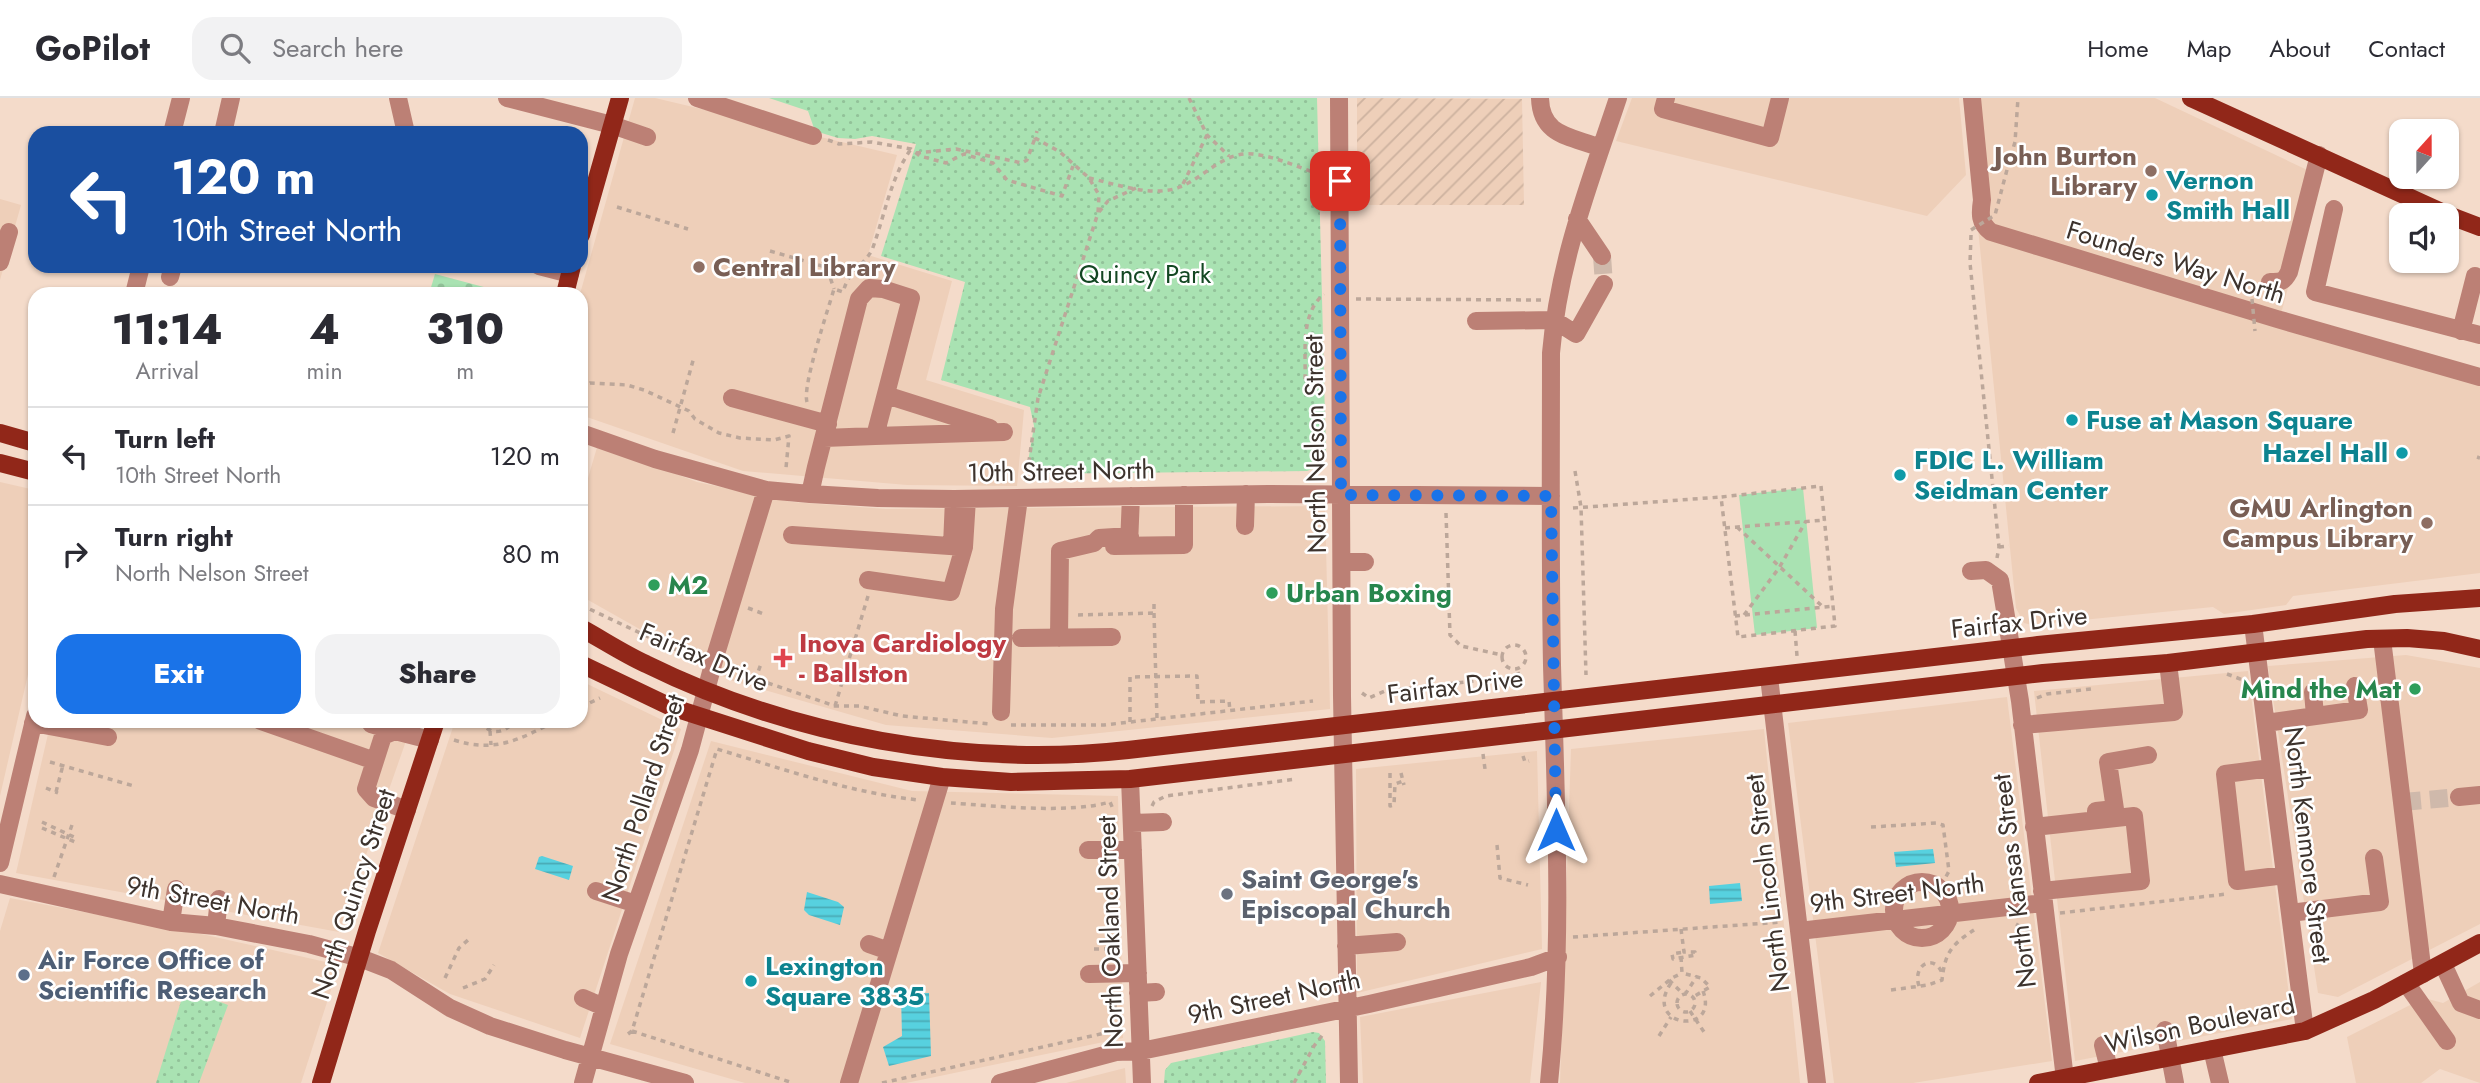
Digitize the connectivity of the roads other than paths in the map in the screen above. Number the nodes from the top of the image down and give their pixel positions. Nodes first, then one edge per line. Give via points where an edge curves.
1 (181, 98) edge
2 (231, 98) edge
3 (398, 98) edge
4 (507, 98) edge
5 (620, 98) edge
6 (697, 98) edge
7 (1339, 98) edge
8 (1540, 98) edge
9 (1618, 98) edge
10 (1666, 98) edge
11 (1780, 98) edge
12 (1972, 98) edge
13 (2196, 99) edge
14 (612, 125) junction
15 (175, 126) edge
16 (225, 126) edge
17 (404, 126) edge
18 (813, 136) road end
19 (647, 137) dead end
20 (1601, 148) junction
21 (2319, 155) junction
22 (2334, 209) dead end
23 (588, 210) edge
24 (1577, 219) junction
25 (2480, 227) edge
26 (9, 232) dead end
27 (1602, 256) tunnel mouth
28 (1, 257) edge
29 (2475, 276) dead end
30 (2270, 282) dead end
31 (1604, 284) tunnel mouth
32 (1554, 320) junction
33 (1476, 321) dead end
34 (2461, 331) junction
35 (2480, 335) edge
36 (2480, 377) edge
37 (741, 395) dead end
38 (886, 395) junction
39 (826, 431) junction
40 (0, 433) edge
41 (588, 435) edge
42 (875, 436) junction
43 (28, 441) edge
44 (0, 463) edge
45 (28, 470) edge
46 (766, 490) junction
47 (810, 494) junction
48 (1246, 494) junction
49 (1184, 495) junction
50 (1341, 495) junction
51 (1131, 496) junction
52 (1551, 496) junction
53 (1021, 498) junction
54 (961, 499) junction
55 (1245, 526) dead end
56 (792, 535) dead end
57 (1129, 540) junction
58 (958, 547) junction
59 (1342, 562) junction
60 (1365, 562) dead end
61 (1971, 571) dead end
62 (870, 581) road end
63 (2480, 597) edge
64 (2253, 624) junction
65 (588, 632) edge
66 (1112, 637) dead end
67 (1021, 638) dead end
68 (1059, 638) junction
69 (2382, 639) junction
70 (2011, 648) junction
71 (2480, 649) edge
72 (2256, 652) junction
73 (2168, 663) junction
74 (588, 667) edge
75 (2016, 676) junction
76 (1769, 677) junction
77 (2355, 686) dead end
78 (706, 690) junction
79 (2313, 692) dead end
80 (1554, 701) junction
81 (1773, 704) junction
82 (1002, 712) dead end
83 (2315, 716) junction
84 (699, 717) junction
85 (2266, 723) junction
86 (2022, 725) junction
87 (1343, 726) junction
88 (32, 728) edge
89 (69, 728) edge
90 (281, 728) edge
91 (385, 728) edge
92 (434, 728) edge
93 (1555, 729) junction
94 (395, 731) junction
95 (108, 737) dead end
96 (430, 740) junction
97 (1128, 750) junction
98 (1344, 754) junction
99 (2148, 755) dead end
100 (375, 761) junction
101 (2271, 768) junction
102 (942, 777) junction
103 (1130, 779) junction
104 (2480, 795) edge
105 (2459, 797) tunnel mouth
106 (407, 810) junction
107 (1132, 822) junction
108 (1164, 822) dead end
109 (2034, 823) junction
110 (1088, 850) dead end
111 (1133, 850) junction
112 (2374, 858) dead end
113 (0, 863) edge
114 (2285, 875) junction
115 (0, 884) edge
116 (176, 889) dead end
117 (596, 891) dead end
118 (219, 899) dead end
119 (2043, 903) junction
120 (636, 904) junction
121 (2290, 913) junction
122 (1950, 914) junction
123 (1896, 920) junction
124 (171, 922) junction
125 (216, 926) junction
126 (1799, 931) junction
127 (1397, 942) dead end
128 (2480, 943) edge
129 (869, 944) dead end
130 (1346, 946) junction
131 (889, 951) junction
132 (1558, 957) junction
133 (360, 958) junction
134 (2443, 964) junction
135 (1138, 973) junction
136 (1089, 974) dead end
137 (2423, 974) junction
138 (2406, 983) junction
139 (583, 998) dead end
140 (604, 1007) junction
141 (1347, 1009) junction
142 (2480, 1010) edge
143 (2165, 1030) dead end
144 (2305, 1031) junction
145 (2447, 1041) dead end
146 (2103, 1045) dead end
147 (2212, 1049) junction
148 (1141, 1051) junction
149 (590, 1056) junction
150 (2169, 1057) junction
151 (2109, 1069) junction
152 (2065, 1079) junction
153 (321, 1083) edge
154 (583, 1083) edge
155 (685, 1083) edge
156 (849, 1083) edge
157 (1000, 1083) edge
158 (1142, 1083) edge
159 (1349, 1083) edge
160 (1549, 1083) edge
161 (1817, 1083) edge
162 (2038, 1083) edge
163 (2175, 1083) edge
164 (2220, 1083) edge

1 - 15 street
2 - 16 street
3 - 17 street
4 - 14 street
5 - 14 main road
6 - 18 street
7 - 50 street, North Nelson Street via 1340,181 1333,296
8 - 20 street via 1542,118 1551,129
9 - 20 street
10 - 11 street via 1663,109 1770,138
12 - 36 street, Founders Way North via 1981,219 1985,228 2001,237 2277,319 2323,340
13 - 21 main road
14 - 19 street
14 - 23 main road
20 - 24 street
21 - 25 main road
21 - 30 street via 2289,272 2285,280
22 - 34 street via 2315,292
24 - 27 street
24 - 32 street
26 - 28 street
29 - 34 street
31 - 32 street via 1576,334
32 - 33 street
32 - 52 street
34 - 35 street
37 - 39 street
38 - 39 street via 911,298 869,288 859,299
38 - 42 street
38 - 42 street via 1004,432
39 - 42 street
39 - 47 street
40 - 43 main road
41 - 46 street, 10th Street North
44 - 45 main road
46 - 47 street, 10th Street North
46 - 78 street, North Pollard Street
47 - 54 street, 10th Street North
48 - 49 street, 10th Street North
48 - 50 street, 10th Street North
48 - 55 street
49 - 51 street, 10th Street North
49 - 57 street via 1184,545
50 - 52 street, 10th Street North
50 - 59 street, North Nelson Street
51 - 53 street, 10th Street North
51 - 57 street
52 - 80 street
53 - 54 street, 10th Street North
53 - 82 street via 1004,610
54 - 58 street
56 - 58 street
57 - 68 street via 1099,538 1060,551
58 - 62 street via 951,592
59 - 60 street
59 - 87 street, North Nelson Street
61 - 70 street, North Kansas Street via 1986,570 2000,580
63 - 64 main road, Fairfax Drive
64 - 70 main road, Fairfax Drive
64 - 72 street, North Kenmore Street
65 - 78 main road, Fairfax Drive via 645,664
66 - 68 street
67 - 68 street
69 - 71 main road, Fairfax Drive via 2444,641
69 - 72 main road, Fairfax Drive
69 - 137 street
70 - 75 street, North Kansas Street
70 - 76 main road, Fairfax Drive
72 - 73 main road, Fairfax Drive
72 - 85 street, North Kenmore Street
73 - 75 main road, Fairfax Drive
73 - 86 street via 2174,712
74 - 84 main road, Fairfax Drive
75 - 81 main road, Fairfax Drive
75 - 86 street, North Kansas Street
76 - 80 main road, Fairfax Drive
76 - 81 street, North Lincoln Street
77 - 83 street via 2359,710
78 - 84 street, North Pollard Street
78 - 97 main road, Fairfax Drive via 819,727 891,742 1004,754
79 - 83 street
80 - 87 main road, Fairfax Drive
80 - 93 street
81 - 93 main road, Fairfax Drive
81 - 126 street, North Lincoln Street
83 - 85 street
84 - 102 main road, Fairfax Drive via 808,751
84 - 120 street, North Pollard Street
85 - 101 street, North Kenmore Street
86 - 109 street, North Kansas Street
87 - 97 main road, Fairfax Drive
87 - 98 street, North Nelson Street
88 - 113 street
89 - 95 street
90 - 100 street
91 - 94 street
92 - 96 main road, North Quincy Street
93 - 98 main road, Fairfax Drive
93 - 132 street
94 - 96 street
94 - 100 street via 383,736
96 - 106 main road, North Quincy Street
97 - 103 main road
98 - 103 main road, Fairfax Drive
98 - 130 street, North Nelson Street via 1354,893
99 - 109 street via 2108,762 2115,809
100 - 106 street via 366,789 374,798
101 - 114 street, North Kenmore Street
101 - 114 street via 2225,774 2238,881
102 - 103 main road, Fairfax Drive via 1023,782
102 - 131 street
103 - 107 street, North Oakland Street
104 - 105 street
106 - 133 main road, North Quincy Street
107 - 108 street
107 - 111 street, North Oakland Street
109 - 119 street, North Kansas Street
109 - 119 street, 9th Street North via 2134,816 2141,881
110 - 111 street
111 - 135 street, North Oakland Street
112 - 121 street via 2380,902
114 - 121 street, North Kenmore Street
115 - 124 street, 9th Street North
116 - 124 street
117 - 120 street
118 - 125 street
119 - 122 street, 9th Street North
119 - 152 street, North Kansas Street
120 - 140 street, North Pollard Street via 611,951
121 - 144 street, North Kenmore Street
122 - 123 street, 9th Street North
122 - 123 street via 1949,901 1940,888 1924,881 1908,885 1896,897
123 - 126 street, 9th Street North
124 - 125 street, 9th Street North
125 - 133 street, 9th Street North
126 - 161 street, North Lincoln Street
127 - 130 street
128 - 134 main road, Wilson Boulevard
129 - 131 street
130 - 141 street, North Nelson Street
131 - 156 street
132 - 141 street, 9th Street North
132 - 160 street
133 - 149 street, 9th Street North via 391,970 450,1008 489,1026
133 - 153 main road, North Quincy Street
134 - 137 main road, Wilson Boulevard
134 - 142 street via 2461,1003
135 - 136 street
135 - 148 street, North Oakland Street via 1147,992
137 - 138 main road, Wilson Boulevard
138 - 144 main road, Wilson Boulevard
138 - 145 street
139 - 140 street
140 - 149 street, North Pollard Street
141 - 148 street, 9th Street North
141 - 159 street, North Nelson Street
143 - 150 street
144 - 147 main road, Wilson Boulevard
146 - 151 street
147 - 150 main road, Wilson Boulevard
147 - 164 street
148 - 157 street, 9th Street North via 1116,1052
148 - 158 street, North Oakland Street
149 - 154 street, North Pollard Street
149 - 155 street, 9th Street North
150 - 151 main road, Wilson Boulevard
150 - 163 street
151 - 152 main road, Wilson Boulevard
152 - 162 main road, Wilson Boulevard

